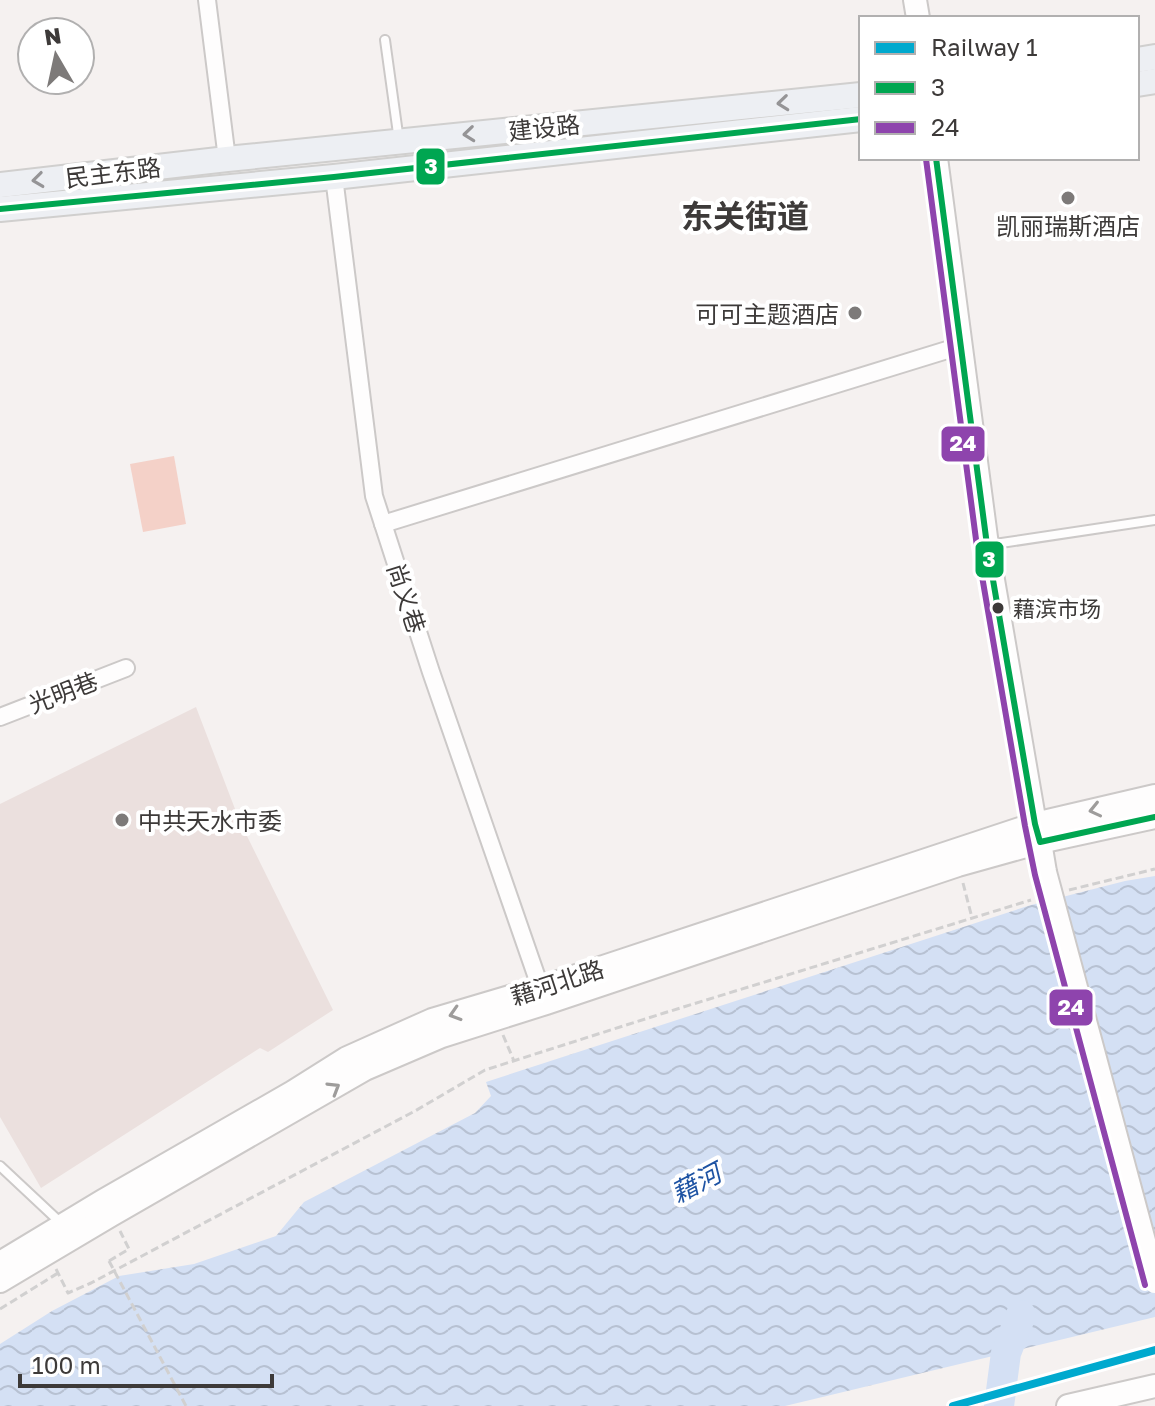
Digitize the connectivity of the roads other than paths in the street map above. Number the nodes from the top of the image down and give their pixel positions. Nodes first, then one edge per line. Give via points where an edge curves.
1 (207, 0) edge
2 (385, 40) dead end
3 (859, 95) edge
4 (859, 119) edge
5 (400, 141) junction
6 (227, 159) junction
7 (936, 160) edge
8 (334, 177) junction
9 (0, 185) edge
10 (0, 209) edge
11 (960, 346) junction
12 (1155, 520) edge
13 (383, 524) junction
14 (987, 545) junction
15 (126, 668) dead end
16 (1, 711) edge
17 (1155, 796) edge
18 (1155, 817) edge
19 (1037, 833) junction
20 (543, 996) junction
21 (0, 1166) edge
22 (63, 1225) junction
23 (0, 1263) edge
24 (0, 1281) edge
25 (1155, 1282) edge
26 (1155, 1386) edge
27 (1071, 1405) edge

1 - 6 street
2 - 5 lane
3 -> 5 main road, 建设路
4 - 8 main road, 民主东路
5 - 6 main road, 建设路
6 -> 9 main road, 民主东路
7 - 11 main road
8 - 10 main road, 民主东路
8 - 13 street, 尚义巷 via 374,496
11 - 13 street
11 - 14 main road
12 - 14 lane
13 - 20 street, 尚义巷
14 - 19 main road
15 - 16 street, 光明巷
17 -> 19 main road, 藉河北路
18 - 19 main road, 藉河北路
19 - 20 main road, 藉河北路
19 - 20 main road, 藉河北路 via 958,865
19 - 25 main road, bridge
20 -> 22 main road, 藉河北路 via 432,1020 347,1058
24 -> 20 main road, 藉河北路 via 365,1069
21 - 22 lane
22 - 23 main road, 藉河北路
26 - 27 main road

